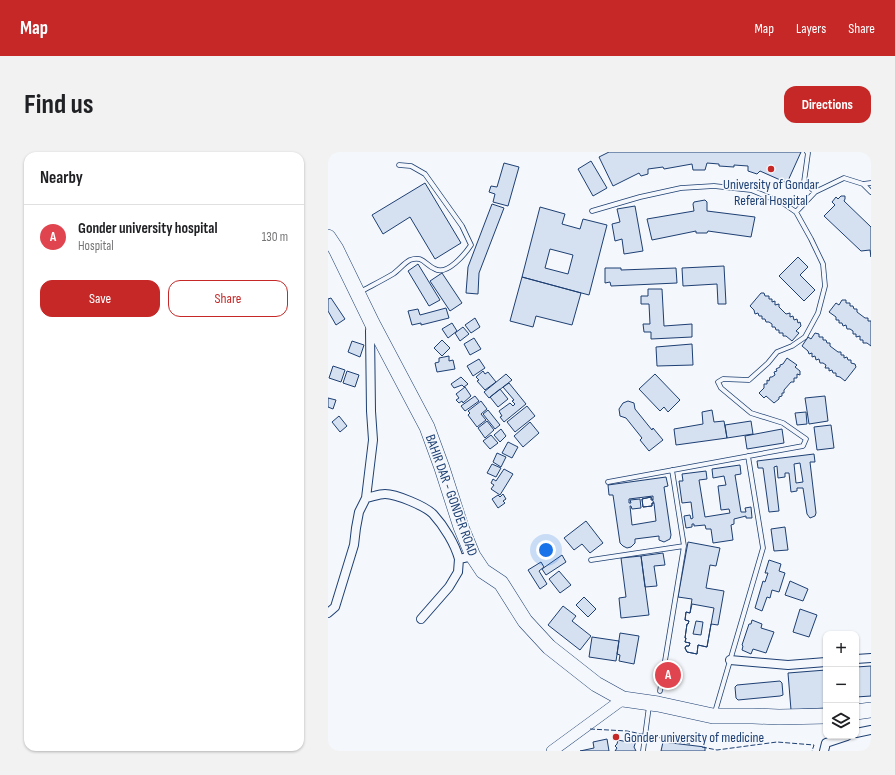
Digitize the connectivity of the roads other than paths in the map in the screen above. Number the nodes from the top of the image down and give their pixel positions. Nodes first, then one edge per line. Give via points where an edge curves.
1 (807, 152) edge
2 (399, 165) dead end
3 (871, 183) edge
4 (864, 184) junction
5 (815, 192) junction
6 (871, 192) edge
7 (592, 210) dead end
8 (796, 212) junction
9 (328, 237) edge
10 (358, 293) junction
11 (372, 323) junction
12 (748, 456) junction
13 (672, 470) junction
14 (608, 482) dead end
15 (366, 498) junction
16 (684, 546) junction
17 (466, 558) junction
18 (591, 560) dead end
19 (328, 613) edge
20 (421, 619) dead end
21 (871, 658) edge
22 (859, 659) edge
23 (730, 660) junction
24 (823, 662) edge
25 (660, 691) dead end
26 (623, 699) junction
27 (649, 703) junction
28 (871, 710) edge
29 (859, 712) edge
30 (713, 716) junction
31 (823, 716) edge
32 (871, 730) edge
33 (859, 732) edge
34 (838, 739) edge
35 (552, 751) edge
36 (643, 751) edge
37 (824, 751) edge

1 - 5 lane via 804,182
2 - 10 lane via 411,166 425,174 462,226 471,245 463,257 443,270 435,270 418,258
3 - 4 lane
4 - 5 lane via 844,178
4 - 6 lane
5 - 8 lane
7 - 8 lane via 681,188 714,186 751,190 783,203
8 - 12 lane via 823,264 825,286 818,313 805,337 777,352 748,380 723,379 718,382 721,388 751,413 783,423 806,439 803,446
9 - 10 highway, BAHIR DAR - GONDER ROAD
10 - 11 highway, BAHIR DAR - GONDER ROAD
11 - 15 street via 370,362 373,440
11 - 17 highway, BAHIR DAR - GONDER ROAD via 427,427 461,527
12 - 13 lane
12 - 23 lane via 763,548
13 - 14 lane
13 - 16 lane
15 - 17 street via 384,494 398,496 432,513 457,553
15 - 19 street via 359,512 354,545 335,607
16 - 18 lane
16 - 25 lane
17 - 20 street via 449,587
17 - 26 highway, BAHIR DAR - GONDER ROAD via 501,583 525,621 549,647 596,684
21 - 22 street
23 - 24 street via 788,665
23 - 30 lane
26 - 27 highway, BAHIR DAR - GONDER ROAD
26 - 35 street
27 - 30 highway, BAHIR DAR - GONDER ROAD
27 - 36 lane
28 - 29 highway
30 - 31 highway, BAHIR DAR - GONDER ROAD
32 - 33 street
34 - 37 street via 826,743

